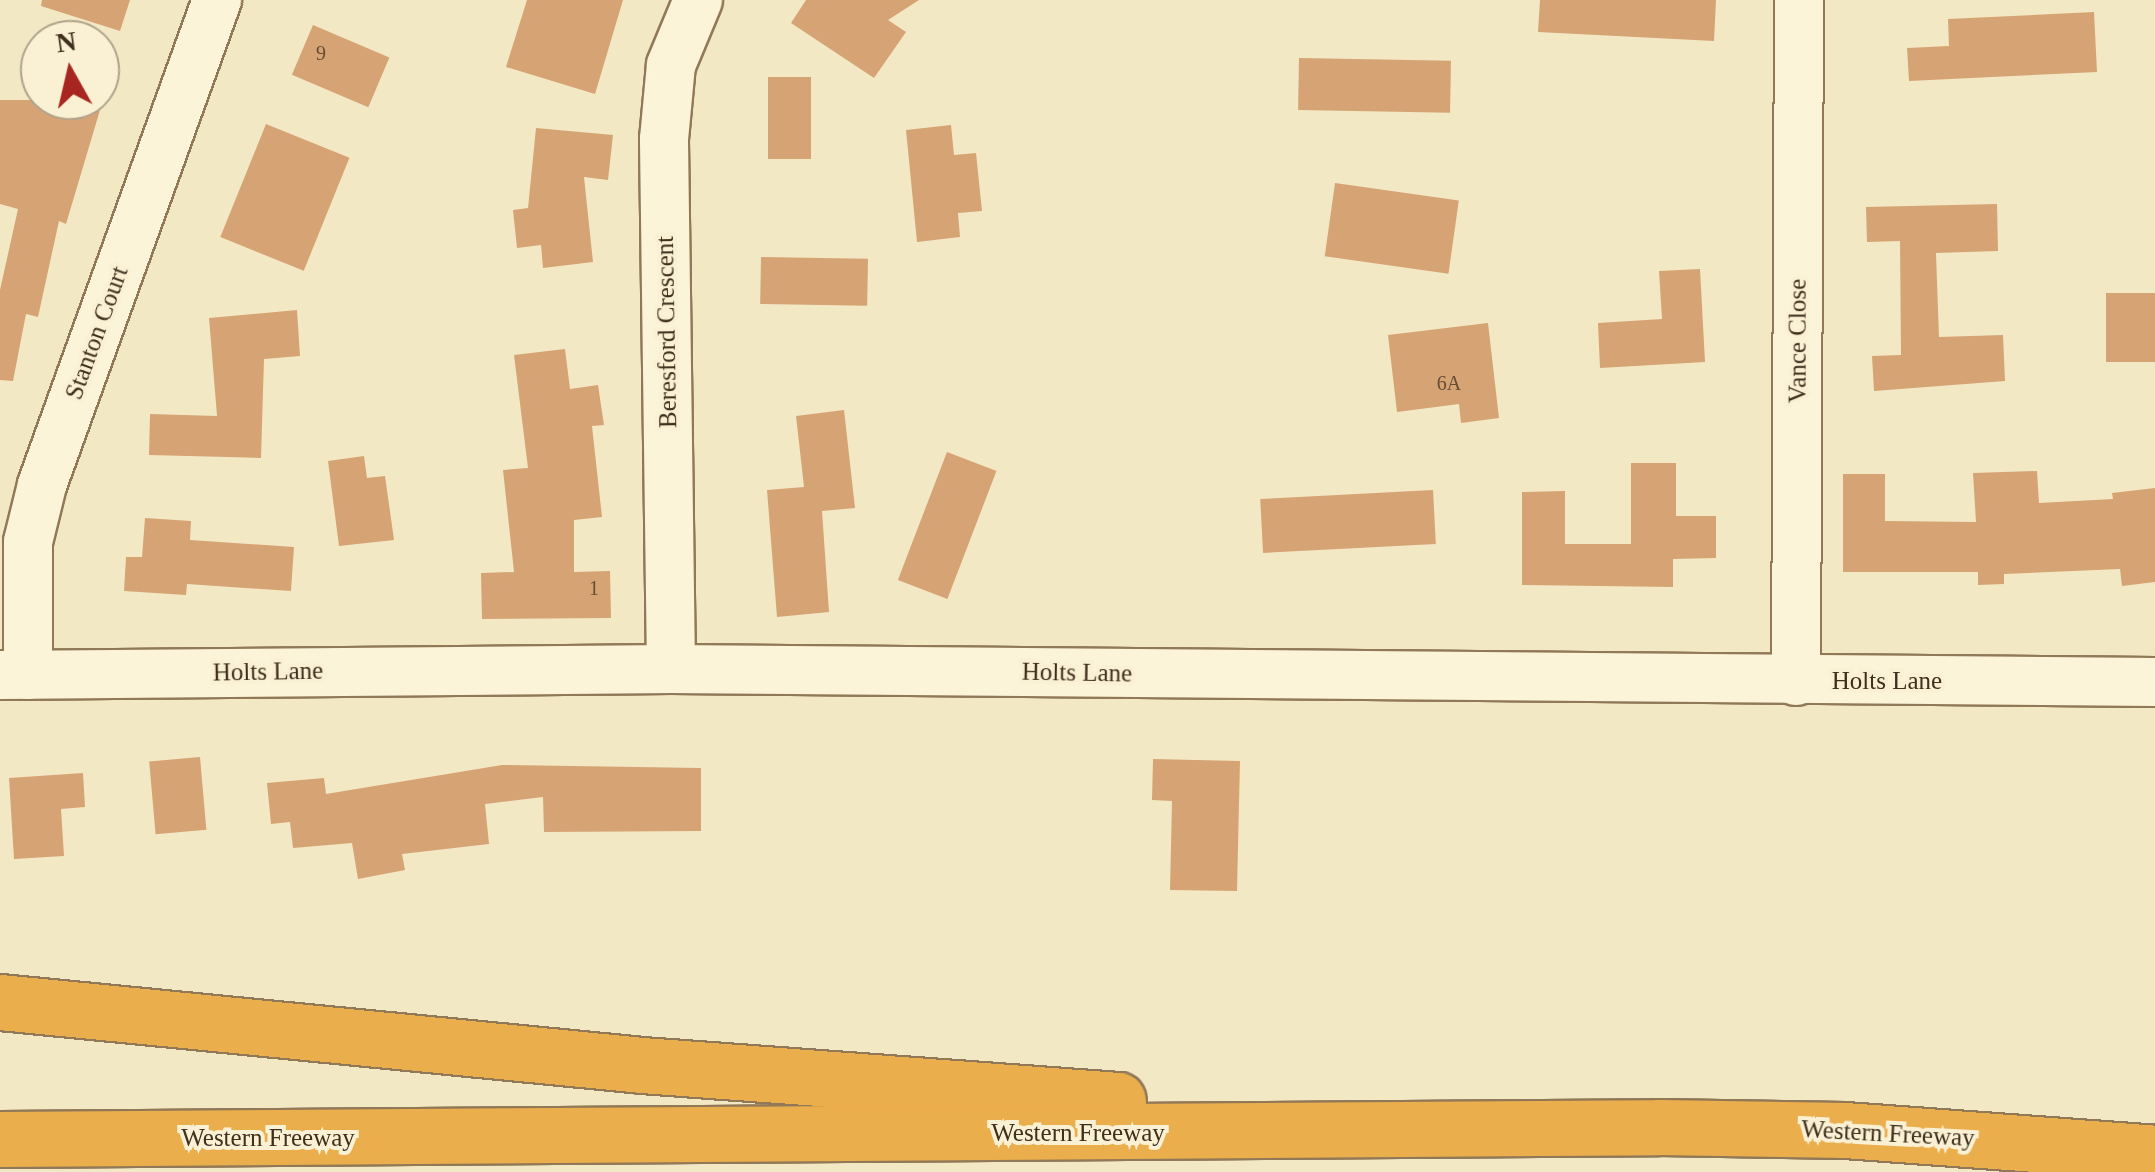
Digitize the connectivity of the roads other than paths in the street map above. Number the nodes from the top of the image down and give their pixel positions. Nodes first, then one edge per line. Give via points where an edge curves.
1 (217, 0) edge
2 (698, 0) edge
3 (1800, 0) edge
4 (671, 669) junction
5 (14, 675) edge
6 (1796, 681) junction
7 (2155, 682) edge
8 (0, 1002) edge
9 (1659, 1127) junction
10 (0, 1140) edge
11 (2155, 1153) edge

1 - 5 street, Stanton Court via 42,486 28,542
2 - 4 street, Beresford Crescent via 671,65 664,139
3 - 6 street, Vance Close
4 - 5 street, Holts Lane
4 - 6 street, Holts Lane
6 - 7 street, Holts Lane
8 - 9 highway via 642,1065 1149,1102
9 - 10 highway, Western Freeway
9 - 11 highway, Western Freeway via 1845,1130

